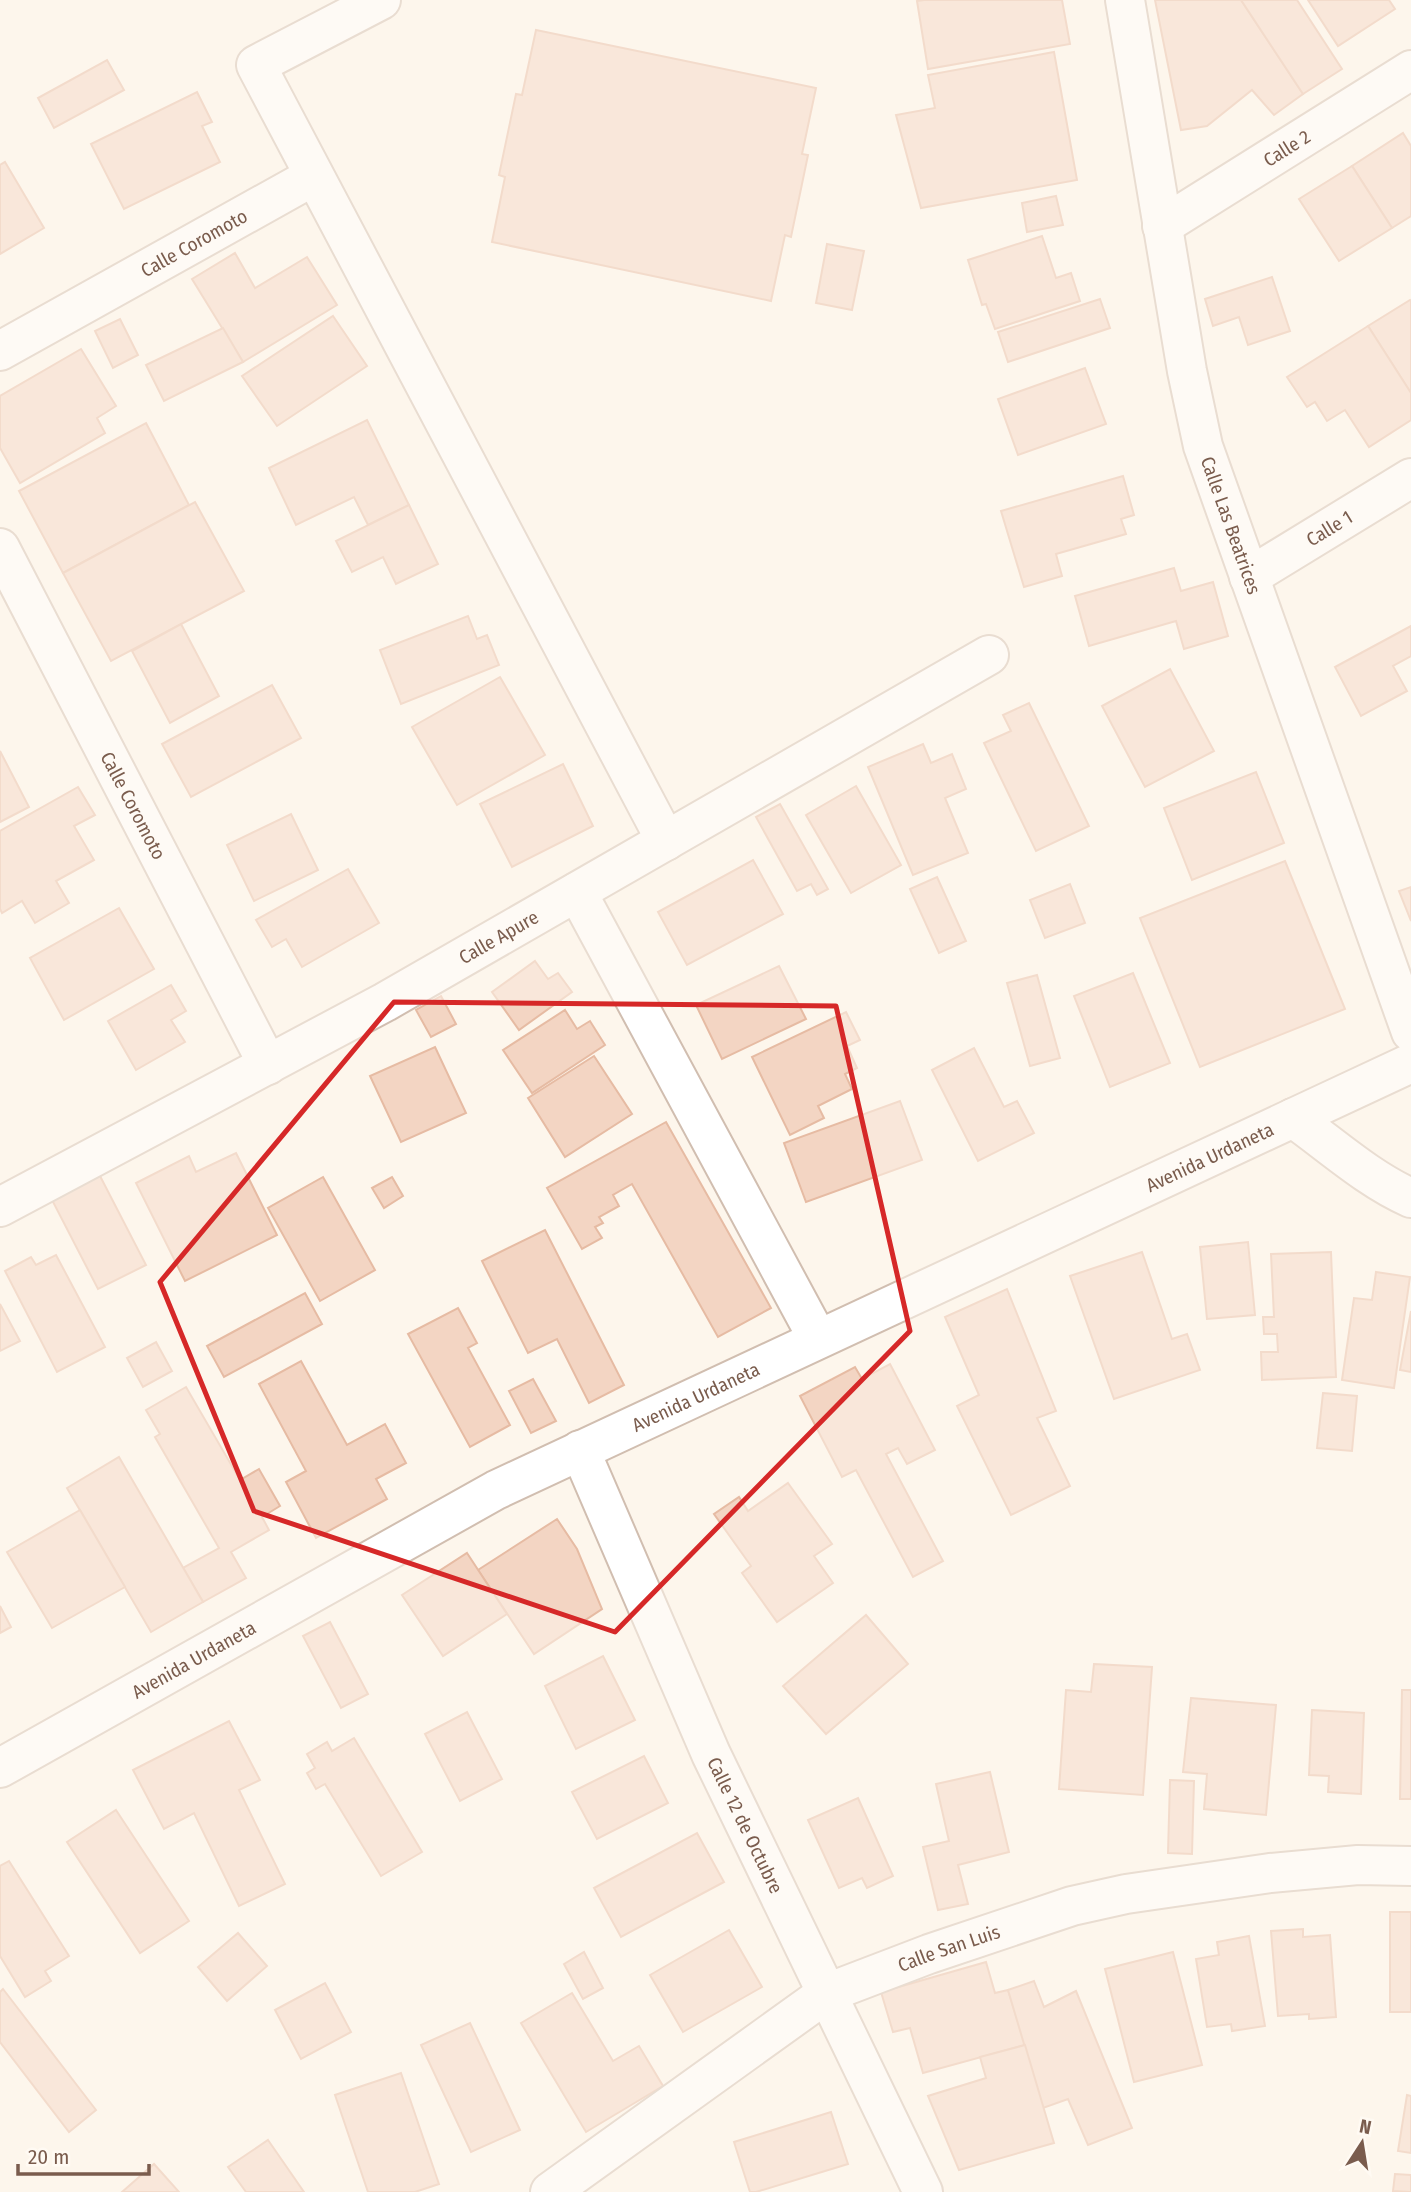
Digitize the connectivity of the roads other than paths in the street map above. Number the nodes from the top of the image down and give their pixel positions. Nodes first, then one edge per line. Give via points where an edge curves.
1 (381, 0) edge
2 (1125, 0) edge
3 (1411, 70) edge
4 (314, 176) junction
5 (1162, 226) junction
6 (0, 351) edge
7 (1411, 478) edge
8 (0, 548) edge
9 (1249, 577) junction
10 (989, 655) dead end
11 (666, 841) junction
12 (577, 892) junction
13 (1411, 1032) edge
14 (1411, 1063) edge
15 (268, 1065) junction
16 (1293, 1118) junction
17 (1411, 1198) edge
18 (0, 1207) edge
19 (818, 1339) junction
20 (580, 1450) junction
21 (0, 1768) edge
22 (1411, 1866) edge
23 (827, 1993) junction
24 (550, 2192) edge
25 (923, 2192) edge

1 - 4 street via 256,65
2 - 5 street, Calle Las Beatrices
3 - 5 street, Calle 2
4 - 6 street, Calle Coromoto
4 - 11 street
5 - 9 street, Calle Las Beatrices via 1203,446
7 - 9 street, Calle 1
8 - 15 street, Calle Coromoto
9 - 13 street, Calle Las Beatrices
10 - 11 street, Calle Apure
11 - 12 street, Calle Apure
12 - 15 street, Calle Apure
12 - 19 street
14 - 16 street, Avenida Urdaneta
15 - 18 street, Calle Apure
16 - 17 street
16 - 19 street, Avenida Urdaneta
19 - 20 street, Avenida Urdaneta
20 - 21 street, Avenida Urdaneta via 484,1497
20 - 23 street, Calle 12 de Octubre via 711,1754
22 - 23 street, Calle San Luis via 1270,1873 1072,1906
23 - 24 street, Calle San Luis
23 - 25 street, Calle 12 de Octubre

